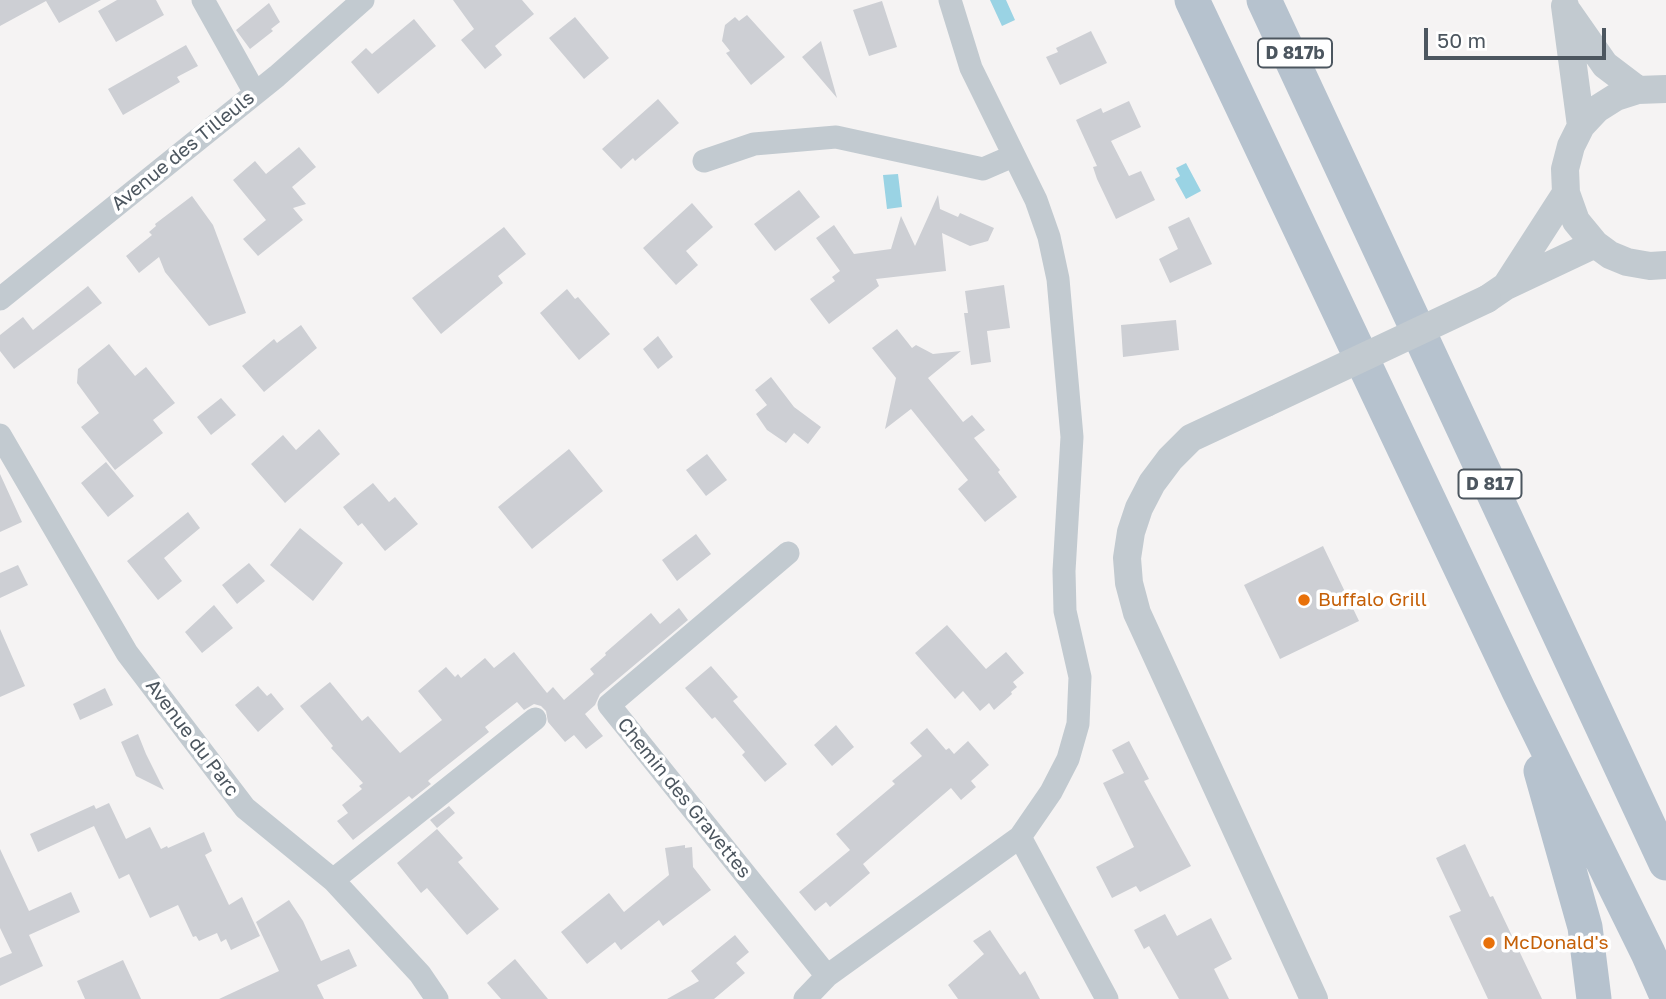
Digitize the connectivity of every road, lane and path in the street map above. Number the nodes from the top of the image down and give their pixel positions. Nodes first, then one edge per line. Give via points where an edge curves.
1 (203, 0) edge
2 (363, 0) edge
3 (950, 0) edge
4 (1192, 0) edge
5 (1264, 0) edge
6 (1276, 0) edge
7 (1563, 3) edge
8 (1638, 89) junction
9 (1666, 89) edge
10 (255, 93) junction
11 (1314, 106) junction
12 (1581, 126) junction
13 (1013, 156) junction
14 (704, 161) dead end
15 (1566, 192) junction
16 (1595, 244) junction
17 (1666, 265) edge
18 (1496, 293) junction
19 (0, 299) edge
20 (0, 435) edge
21 (788, 553) dead end
22 (1518, 691) junction
23 (535, 719) dead end
24 (1020, 837) junction
25 (1666, 863) edge
26 (333, 880) junction
27 (827, 976) junction
28 (1666, 994) edge
29 (437, 999) edge
30 (805, 999) edge
31 (1107, 999) edge
32 (1314, 999) edge
33 (1594, 999) edge

1 - 10 street
2 - 10 street, Avenue des Tilleuls
3 - 13 street via 971,68
4 - 22 main road, D 817
5 - 11 main road, D 817
6 - 11 main road, D 817b
7 - 8 street via 1605,65
7 - 12 street
8 - 9 street
8 - 12 street via 1597,109
10 - 19 street, Avenue des Tilleuls
11 - 25 main road, D 817
12 - 15 street via 1570,146
13 - 14 street via 984,169 836,136 754,144
13 - 24 street via 1036,200 1058,279 1073,437 1065,611 1081,696 1079,724 1068,759
15 - 16 street via 1576,221
15 - 18 street
16 - 17 street via 1627,262
16 - 18 street
18 - 32 street, bridge via 1191,438 1152,483 1131,531 1127,558 1137,612
20 - 26 street, Avenue du Parc via 127,653 245,808
21 - 27 street, Chemin des Gravettes via 609,705
22 - 28 main road, D 817
22 - 33 main road via 1585,928
23 - 26 street
24 - 27 street
24 - 31 street
26 - 29 street, Avenue du Parc via 420,974
27 - 30 street

